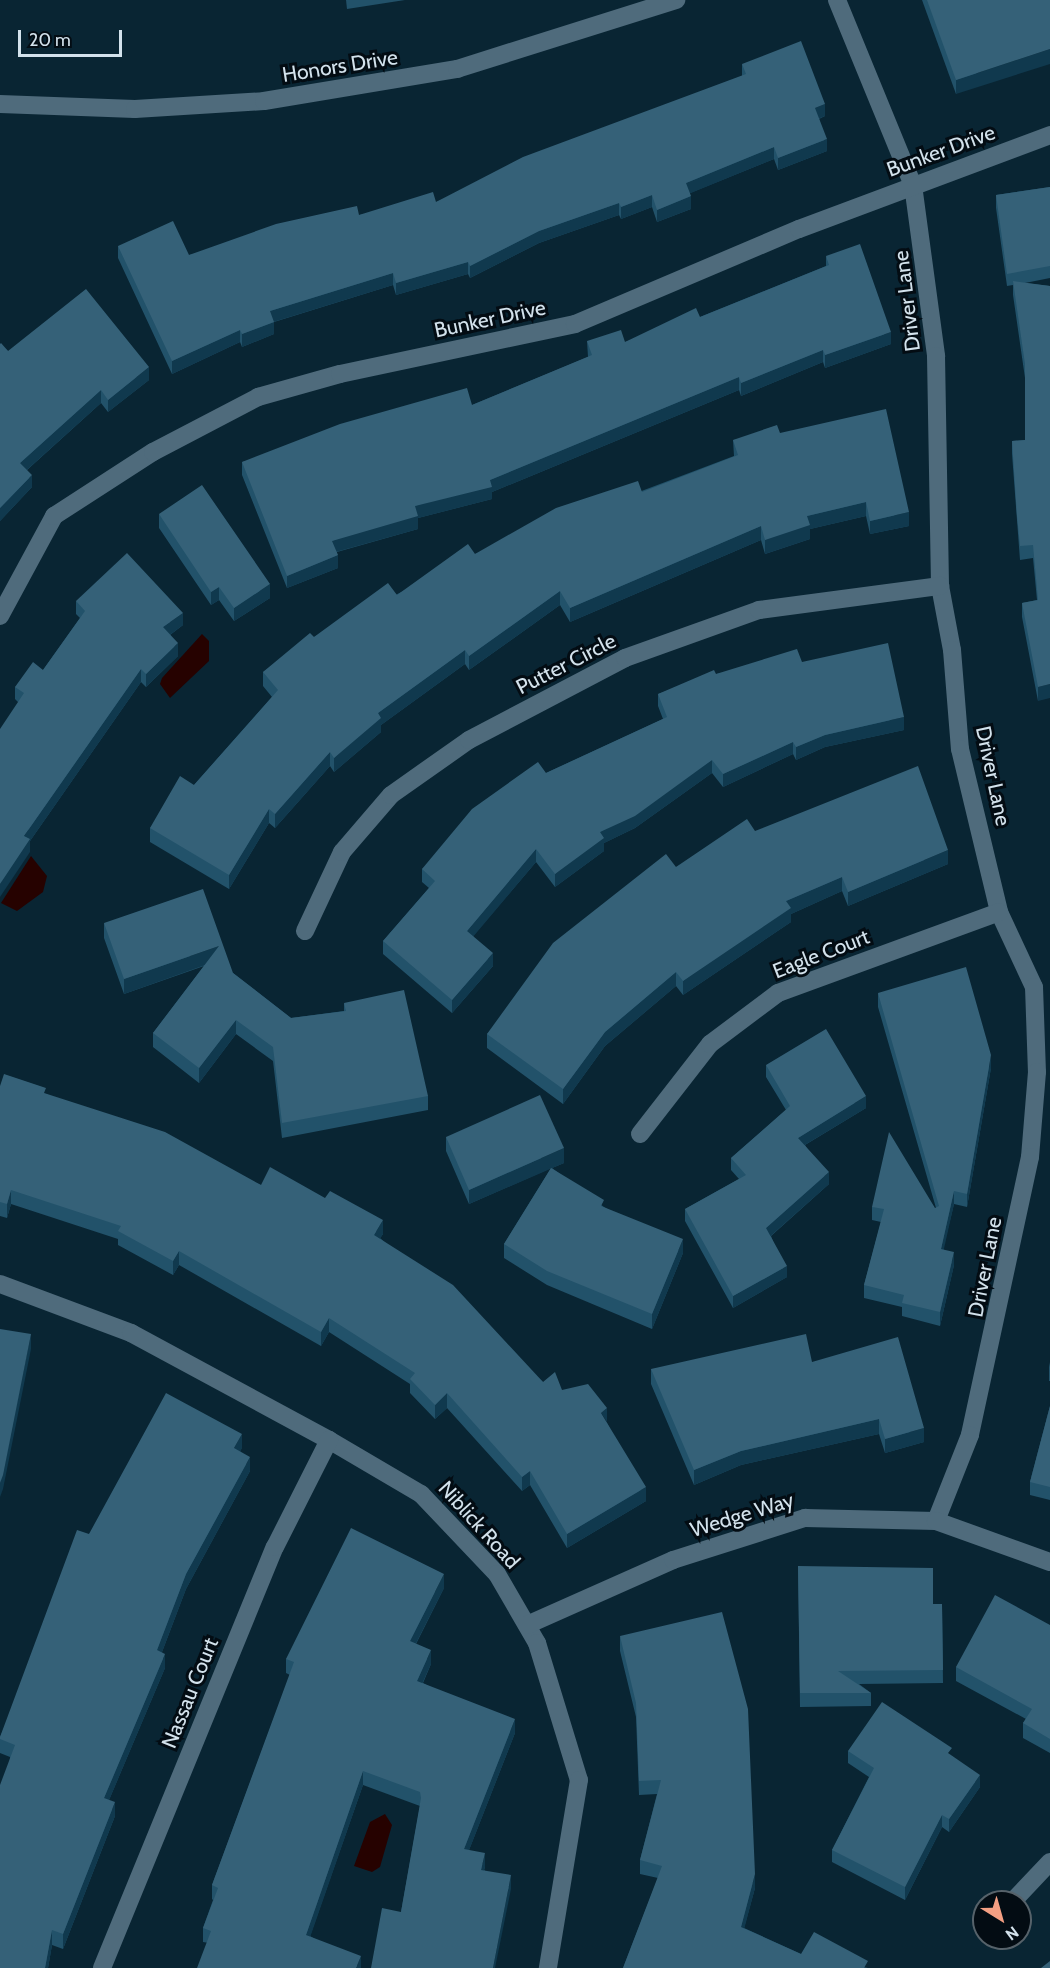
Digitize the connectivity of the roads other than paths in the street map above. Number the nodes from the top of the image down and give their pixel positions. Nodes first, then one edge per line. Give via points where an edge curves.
1 (676, 0) edge
2 (837, 0) edge
3 (0, 104) edge
4 (1050, 135) edge
5 (913, 185) junction
6 (940, 586) junction
7 (0, 616) edge
8 (999, 912) junction
9 (305, 931) dead end
10 (640, 1134) dead end
11 (0, 1284) edge
12 (329, 1440) junction
13 (936, 1521) junction
14 (1050, 1562) edge
15 (527, 1625) junction
16 (1050, 1862) edge
17 (1024, 1890) edge
18 (102, 1968) edge
19 (548, 1968) edge

1 - 3 street, Honors Drive via 457,69 264,101 135,110
2 - 5 street, Driver Lane
4 - 5 street, Bunker Drive
5 - 6 street, Driver Lane via 936,356
5 - 7 street, Bunker Drive via 576,324 340,374 258,397 153,452 54,516
6 - 8 street, Driver Lane via 952,650 960,749
6 - 9 street, Putter Circle via 759,610 625,658 469,740 391,795 342,852
8 - 10 street, Eagle Court via 778,993 710,1044
8 - 13 street, Driver Lane via 1034,987 1036,1072 1030,1157 970,1435
11 - 12 street, Niblick Road via 130,1333
12 - 15 street, Niblick Road via 421,1494 498,1574
12 - 18 street, Nassau Court via 275,1546
13 - 14 street, Wedge Way
13 - 15 street, Wedge Way via 805,1518 673,1560
15 - 19 street, Niblick Road via 558,1701 579,1780
16 - 17 street

